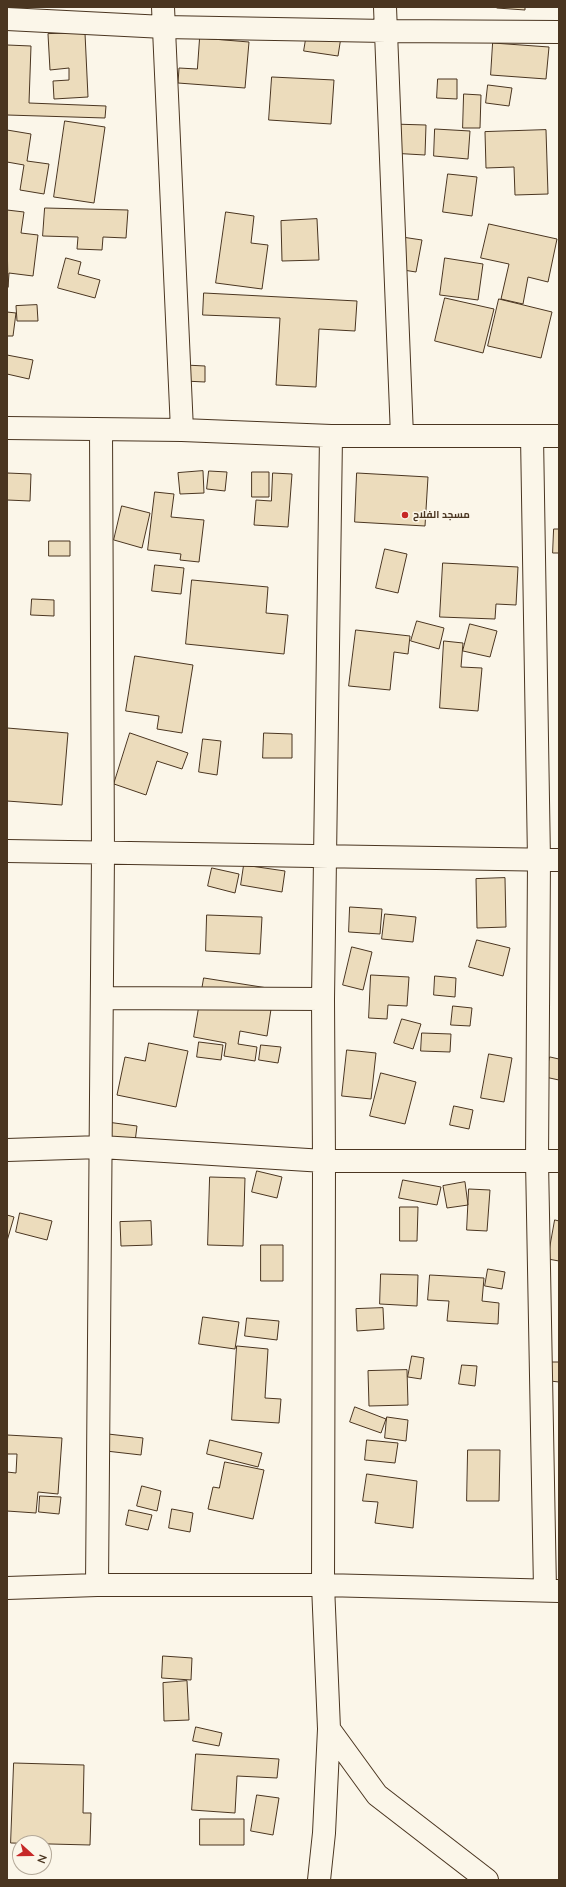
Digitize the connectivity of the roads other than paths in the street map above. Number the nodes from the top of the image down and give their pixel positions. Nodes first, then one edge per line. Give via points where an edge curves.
1 (385, 7) edge
2 (163, 17) edge
3 (7, 19) edge
4 (386, 31) junction
5 (559, 32) edge
6 (7, 428) edge
7 (100, 430) junction
8 (182, 430) junction
9 (330, 436) junction
10 (402, 436) junction
11 (532, 436) junction
12 (559, 436) edge
13 (7, 851) edge
14 (103, 853) junction
15 (326, 856) junction
16 (549, 860) edge
17 (102, 998) junction
18 (323, 999) junction
19 (101, 1147) junction
20 (7, 1150) edge
21 (324, 1161) junction
22 (537, 1161) junction
23 (559, 1161) edge
24 (97, 1585) junction
25 (322, 1585) junction
26 (7, 1588) edge
27 (552, 1590) edge
28 (329, 1729) junction
29 (319, 1880) edge
30 (487, 1880) edge

1 - 4 street
2 - 3 street
2 - 4 street
2 - 8 street
4 - 5 street
4 - 10 street
6 - 7 street
7 - 8 street
7 - 14 street
8 - 9 street
9 - 10 street
9 - 15 street
10 - 11 street
11 - 12 street
11 - 16 street
13 - 14 street
14 - 15 street
14 - 17 street
15 - 16 street
15 - 18 street
16 - 22 street
17 - 18 street
17 - 19 street
18 - 21 street
19 - 20 street
19 - 21 street
19 - 24 street
21 - 22 street
21 - 25 street
22 - 23 street
22 - 27 street
24 - 25 street
24 - 26 street
25 - 27 street
25 - 28 street
28 - 29 street
28 - 30 street via 377,1795

